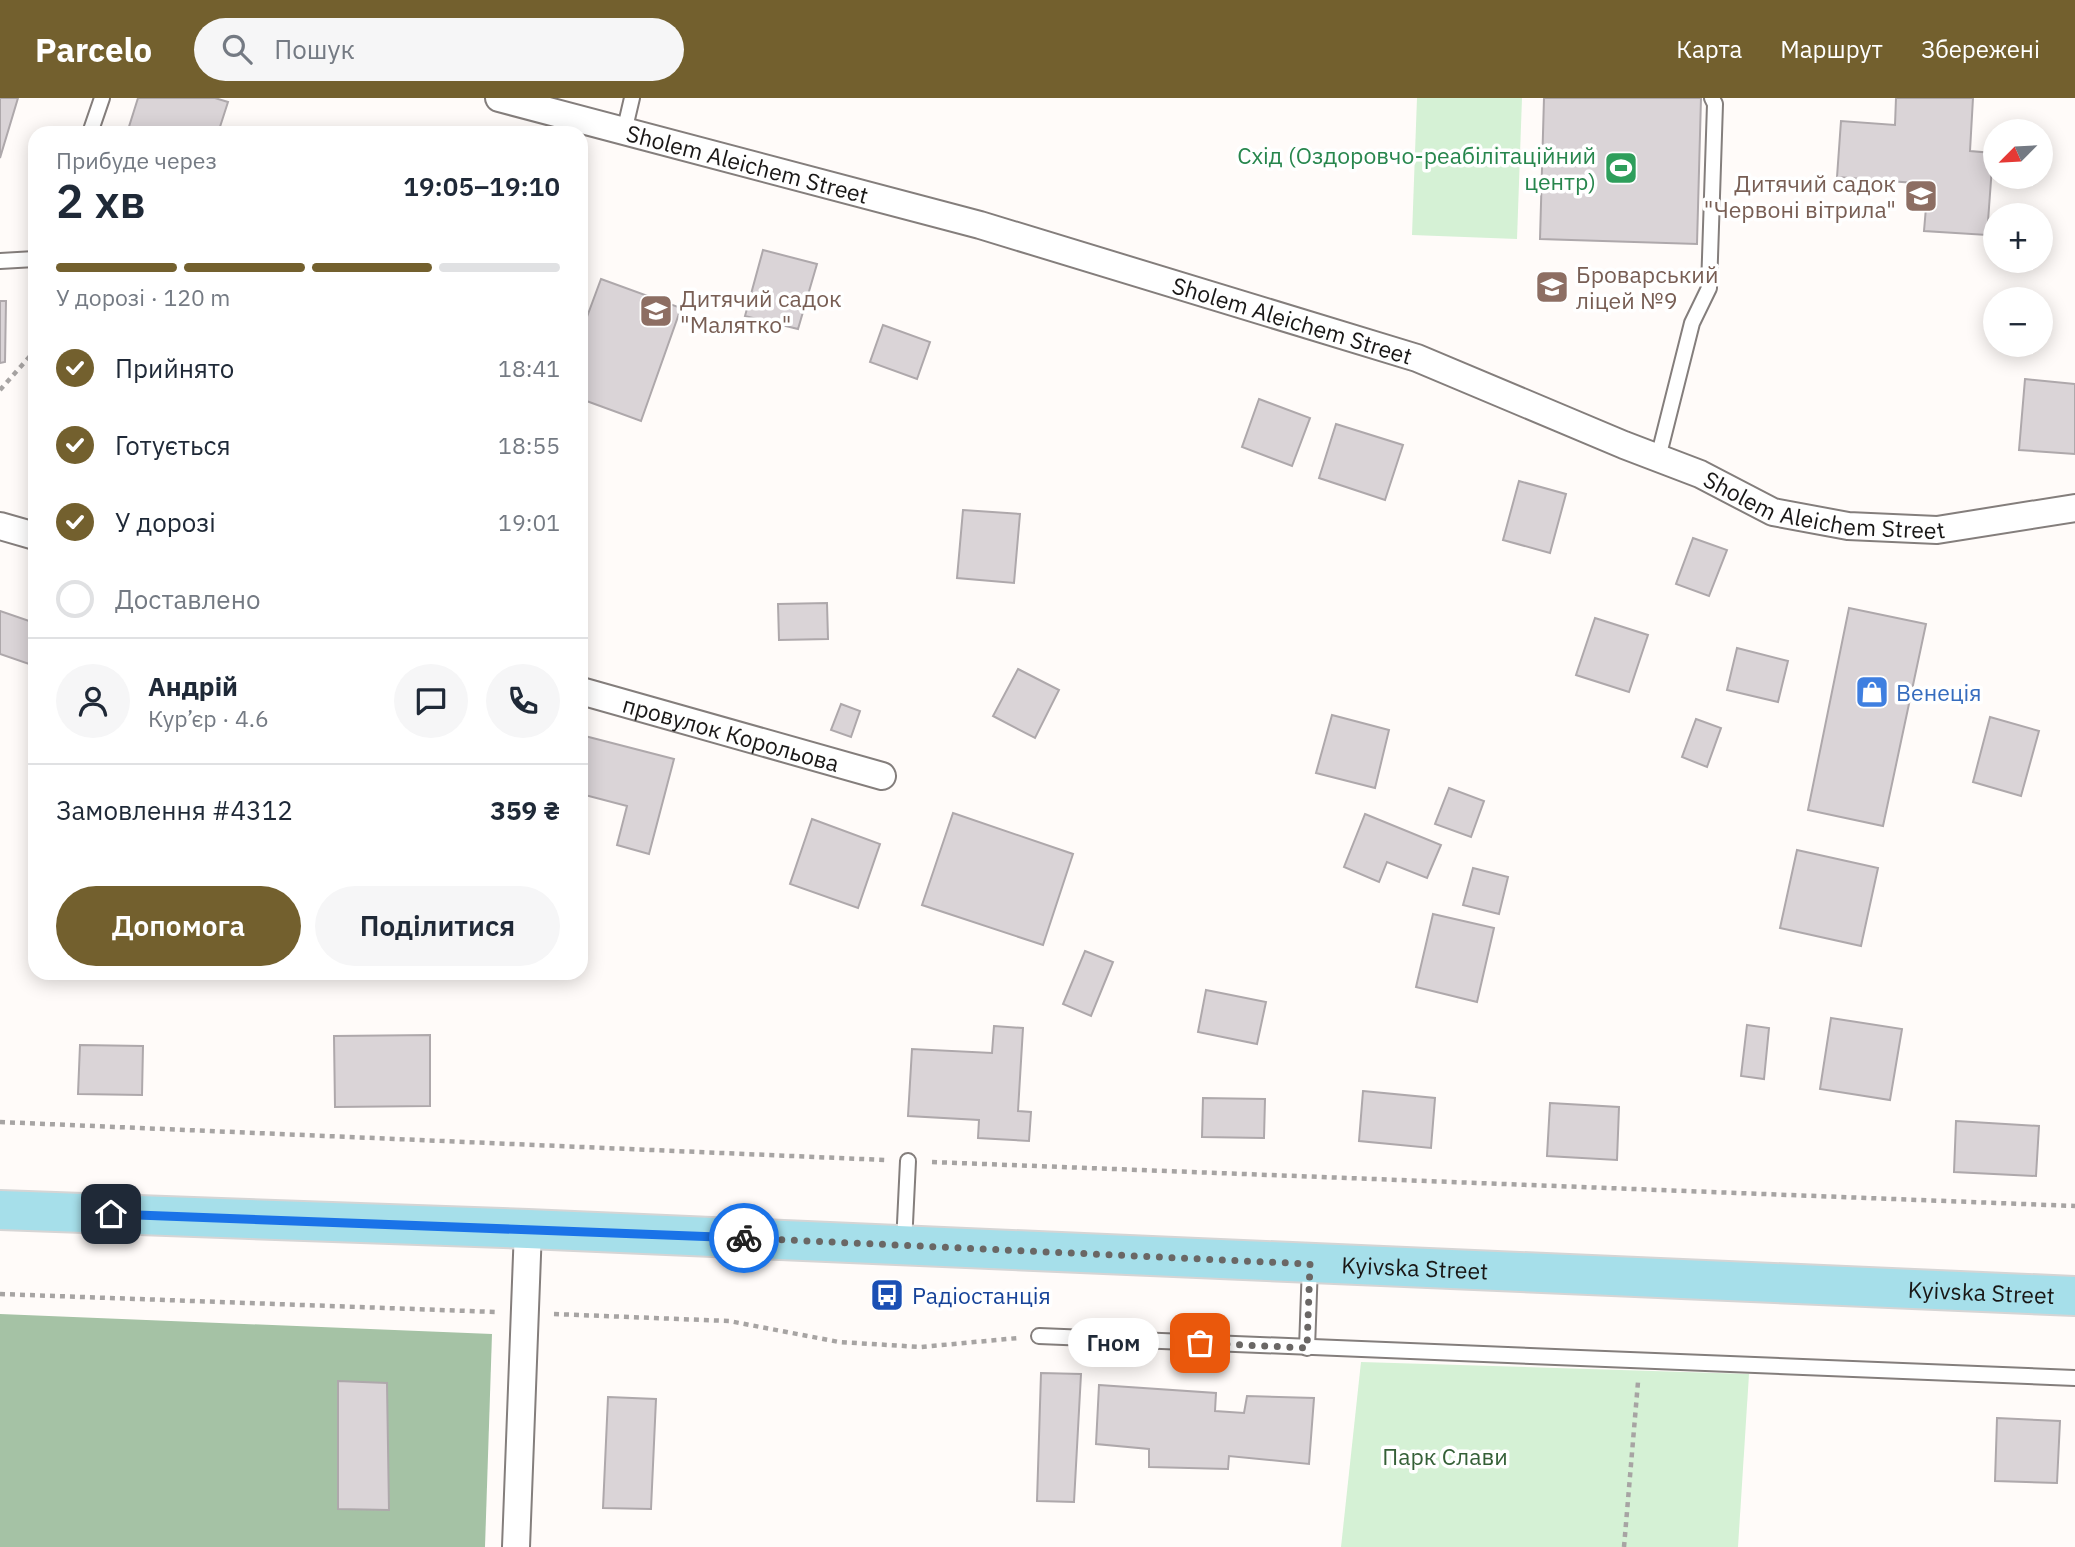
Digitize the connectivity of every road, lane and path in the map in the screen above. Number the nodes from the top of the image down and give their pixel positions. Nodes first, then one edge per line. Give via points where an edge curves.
1 (102, 98) edge
2 (499, 98) edge
3 (632, 98) edge
4 (1712, 98) edge
5 (92, 126) edge
6 (624, 132) junction
7 (28, 259) edge
8 (0, 261) edge
9 (28, 358) edge
10 (0, 390) edge
11 (1658, 458) junction
12 (2075, 508) edge
13 (0, 526) edge
14 (28, 534) edge
15 (588, 693) edge
16 (882, 776) dead end
17 (0, 1122) edge
18 (908, 1161) junction
19 (2075, 1206) edge
20 (0, 1210) edge
21 (528, 1229) junction
22 (904, 1245) junction
23 (1310, 1264) junction
24 (2075, 1296) edge
25 (1039, 1336) dead end
26 (1307, 1348) junction
27 (1640, 1360) junction
28 (2075, 1378) edge
29 (516, 1547) edge
30 (1624, 1547) edge

1 - 5 lane
2 - 6 street, Sholem Aleichem Street
3 - 6 lane
4 - 11 lane via 1709,288 1692,323
6 - 11 street, Sholem Aleichem Street via 980,225 1417,358
7 - 8 lane
9 - 10 path
11 - 12 street, Sholem Aleichem Street via 1773,512 1849,526 1937,530
13 - 14 street
15 - 16 street, провулок Корольова
17 - 18 path
18 - 19 path
18 - 22 lane
20 - 21 main road, Kyivska Street
21 - 22 main road, Kyivska Street
21 - 29 street
22 - 23 main road, Kyivska Street
23 - 24 main road, Kyivska Street
23 - 26 lane
25 - 26 lane
26 - 27 lane
27 - 28 lane
27 - 30 path

